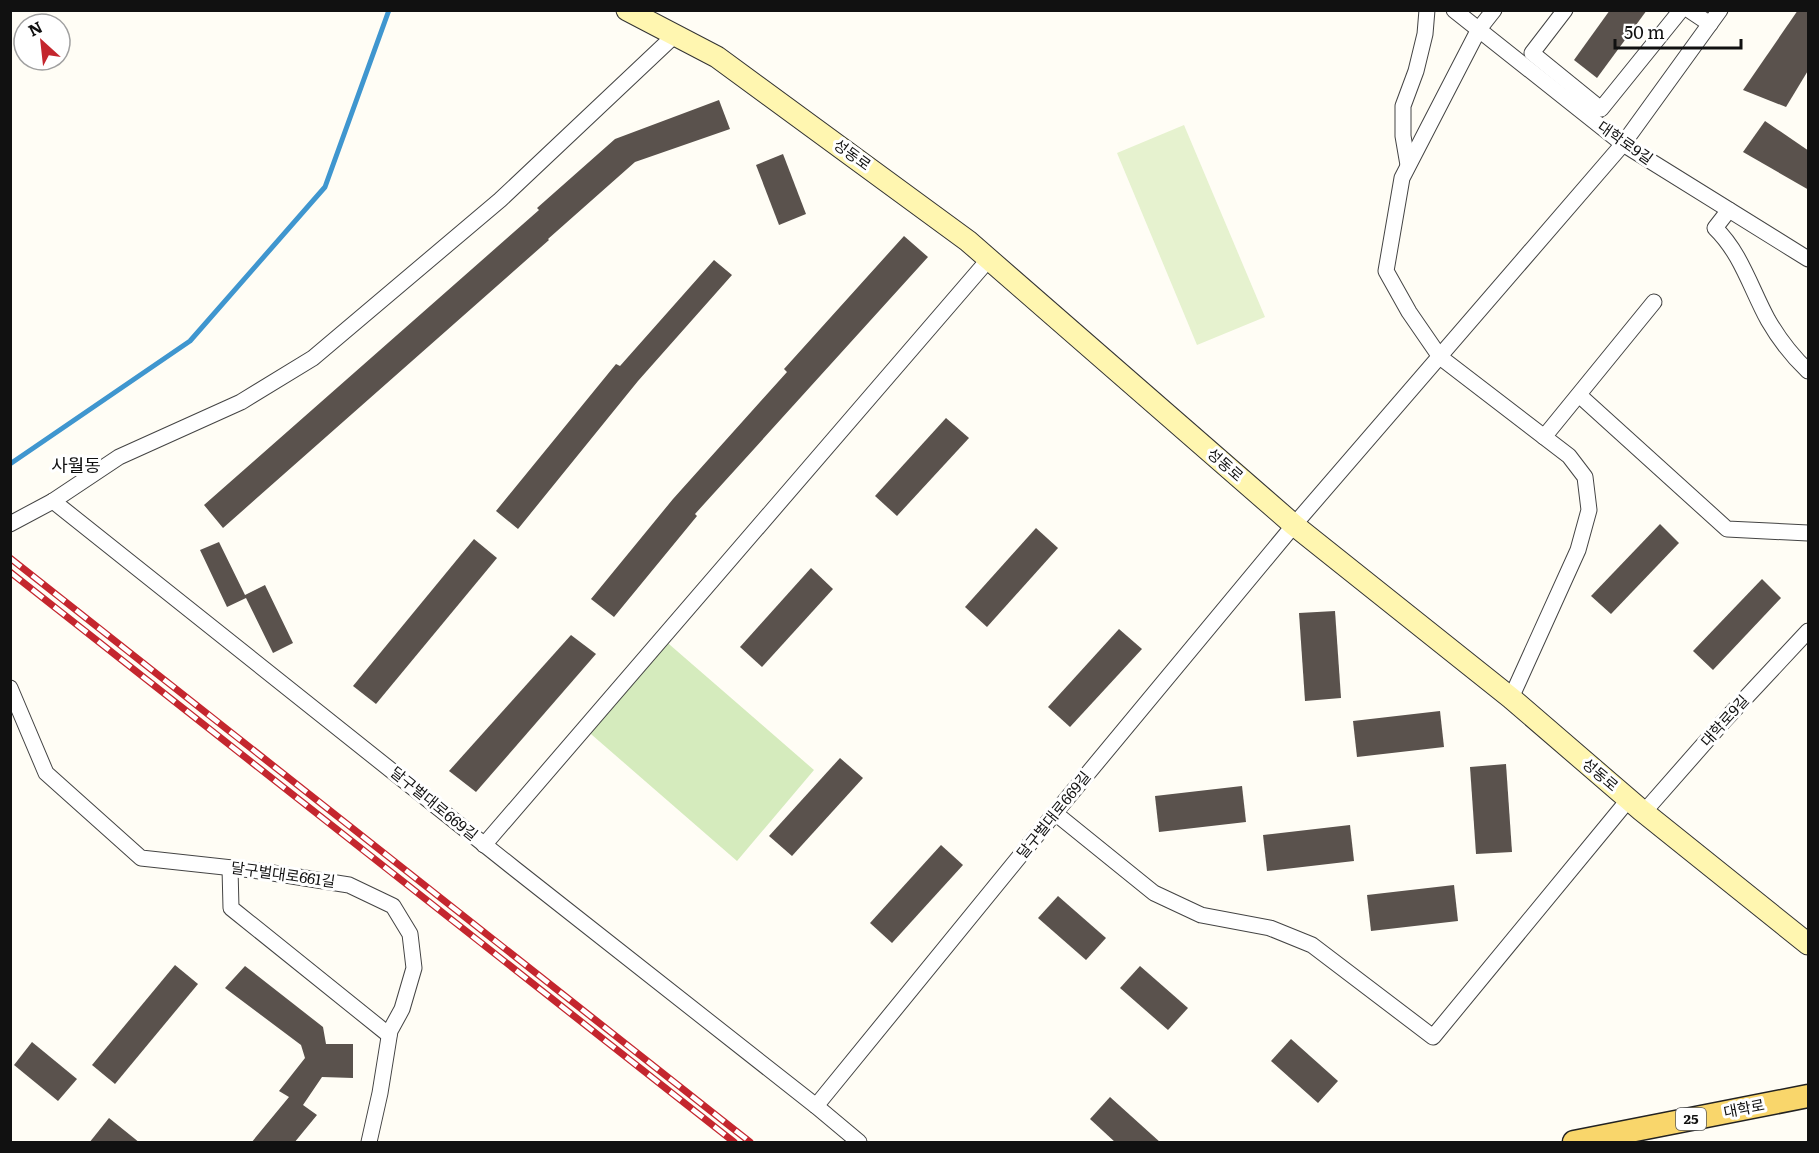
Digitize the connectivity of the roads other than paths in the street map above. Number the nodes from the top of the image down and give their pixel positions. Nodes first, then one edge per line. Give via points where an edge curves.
1 (627, 10) edge
2 (1427, 10) edge
3 (1454, 10) edge
4 (1494, 10) edge
5 (1565, 10) edge
6 (1681, 10) edge
7 (1689, 10) edge
8 (1720, 10) edge
9 (1710, 24) junction
10 (1479, 29) junction
11 (676, 34) junction
12 (1623, 144) junction
13 (1408, 165) junction
14 (1729, 210) junction
15 (1809, 258) edge
16 (989, 259) junction
17 (1654, 302) dead end
18 (1440, 357) junction
19 (1809, 371) edge
20 (1579, 395) junction
21 (1544, 437) junction
22 (53, 501) junction
23 (10, 524) edge
24 (1294, 525) junction
25 (1809, 533) edge
26 (1809, 631) edge
27 (10, 688) edge
28 (1510, 698) junction
29 (1637, 805) junction
30 (1055, 813) junction
31 (484, 844) junction
32 (230, 868) junction
33 (1809, 944) edge
34 (389, 1035) junction
35 (1809, 1096) edge
36 (816, 1106) junction
37 (369, 1143) edge
38 (859, 1143) edge
39 (1574, 1143) edge

1 - 11 street, 성동로
2 - 13 street via 1423,44 1403,106
3 - 10 street, 대학로9길
4 - 10 street
5 - 6 street via 1532,53 1600,109
7 - 9 street
8 - 9 street, 달구벌대로669길
9 - 12 street, 달구벌대로669길
10 - 12 street, 대학로9길
10 - 13 street
11 - 16 street, 성동로 via 717,57
11 - 22 street via 500,201 313,358 241,402 119,457
12 - 14 street, 대학로9길
12 - 18 street, 달구벌대로669길
13 - 18 street via 1402,178 1386,271
14 - 15 street, 대학로9길
14 - 19 street via 1715,228 1727,239 1790,354
16 - 24 street, 성동로
16 - 31 street
17 - 20 street
18 - 21 street
18 - 24 street, 달구벌대로669길
20 - 21 street
20 - 25 street via 1727,529
21 - 28 street via 1569,456 1585,477 1589,510 1578,550
22 - 23 street
22 - 31 street, 달구벌대로669길
24 - 28 street, 성동로
24 - 30 street, 달구벌대로669길
26 - 29 street, 대학로9길
27 - 32 street, 달구벌대로661길 via 46,773 141,858
28 - 29 street, 성동로
29 - 30 street, 대학로9길 via 1433,1037 1312,945 1270,928 1201,915 1154,893
29 - 33 street, 성동로
30 - 36 street, 달구벌대로669길
31 - 36 street, 달구벌대로669길
32 - 34 street via 231,908
32 - 34 street, 달구벌대로661길 via 349,885 393,906 410,934 414,968 402,1009
34 - 37 street, 달구벌대로661길
35 - 39 main road, 대학로 / 25
36 - 38 street, 달구벌대로669길

